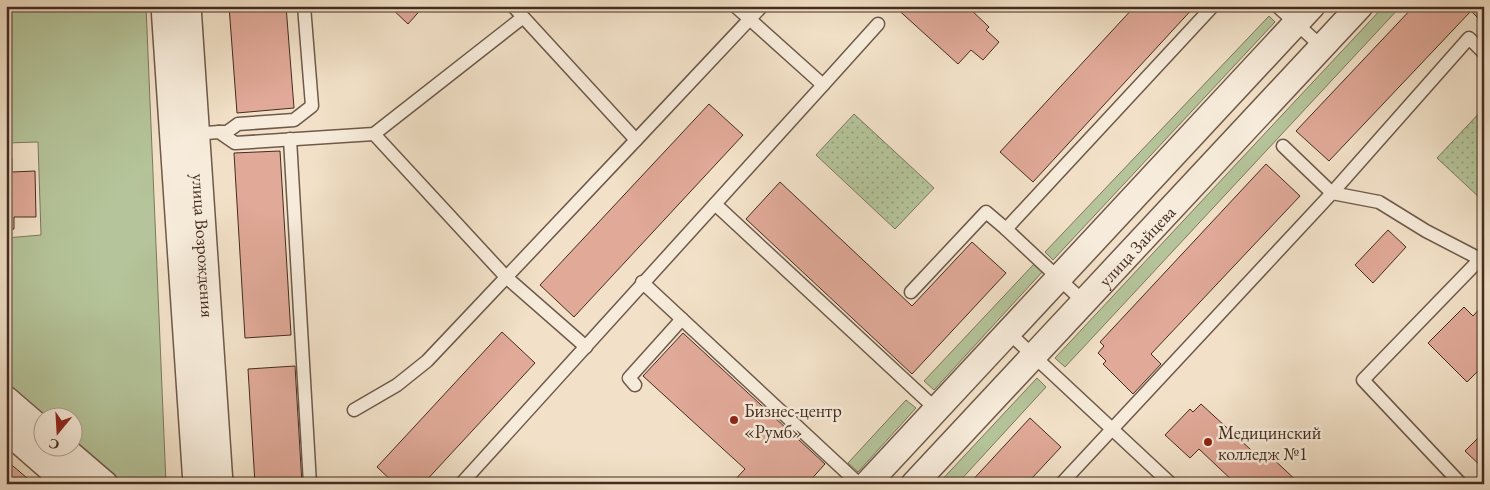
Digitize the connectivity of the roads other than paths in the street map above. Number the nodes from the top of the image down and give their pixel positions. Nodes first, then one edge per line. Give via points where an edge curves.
1 (164, 6) edge
2 (188, 6) edge
3 (304, 6) edge
4 (513, 6) edge
5 (735, 6) edge
6 (762, 6) edge
7 (1214, 6) edge
8 (1277, 6) edge
9 (1360, 6) edge
10 (1304, 15) edge
11 (522, 18) junction
12 (749, 20) junction
13 (878, 24) dead end
14 (1321, 46) junction
15 (1484, 53) edge
16 (823, 85) junction
17 (197, 134) junction
18 (374, 134) junction
19 (290, 139) junction
20 (636, 140) junction
21 (1283, 146) dead end
22 (1332, 193) junction
23 (715, 204) junction
24 (1006, 229) junction
25 (1482, 257) edge
26 (506, 277) junction
27 (1060, 279) junction
28 (642, 282) junction
29 (911, 292) dead end
30 (1084, 302) junction
31 (682, 319) junction
32 (1009, 333) junction
33 (586, 346) junction
34 (1034, 356) junction
35 (635, 385) dead end
36 (6, 399) edge
37 (354, 410) dead end
38 (937, 410) junction
39 (32, 421) edge
40 (1111, 429) junction
41 (6, 430) edge
42 (74, 458) edge
43 (68, 484) edge
44 (105, 484) edge
45 (196, 484) edge
46 (220, 484) edge
47 (310, 484) edge
48 (461, 484) edge
49 (859, 484) edge
50 (868, 484) edge
51 (914, 484) edge
52 (1061, 484) edge
53 (1171, 484) edge
54 (1461, 484) edge

1 - 17 street, улица Возрождения
2 - 17 street, улица Возрождения
3 - 17 lane via 312,106 294,120 238,124 227,132
4 - 11 lane
5 - 12 lane
6 - 12 lane
7 - 24 lane
8 - 10 lane
9 - 14 street, улица Зайцева
10 - 14 lane
10 - 27 street, улица Зайцева
11 - 18 lane
11 - 20 lane
12 - 16 lane
12 - 20 lane
13 - 16 lane
14 - 30 street, улица Зайцева
15 - 22 lane via 1469,38
16 - 23 lane
17 - 19 lane via 235,143
17 - 45 street, улица Возрождения
17 - 46 street, улица Возрождения
18 - 19 lane
18 - 26 lane
19 - 47 lane
20 - 26 lane
21 - 22 lane
22 - 25 lane via 1379,202 1426,232
22 - 40 lane
23 - 28 lane
23 - 38 lane
24 - 27 lane
24 - 29 lane via 986,212
25 - 54 lane via 1363,380
26 - 33 lane
26 - 37 lane via 427,361 396,385
27 - 30 lane
27 - 32 street, улица Зайцева
28 - 31 lane
28 - 33 lane
30 - 34 street, улица Зайцева
31 - 35 lane via 629,378
31 - 49 lane
32 - 34 lane
32 - 38 street, улица Зайцева
33 - 48 lane
34 - 40 lane
34 - 51 street, улица Зайцева
36 - 39 street
38 - 50 street, улица Зайцева
40 - 52 lane
40 - 53 lane
41 - 43 street
42 - 44 street

